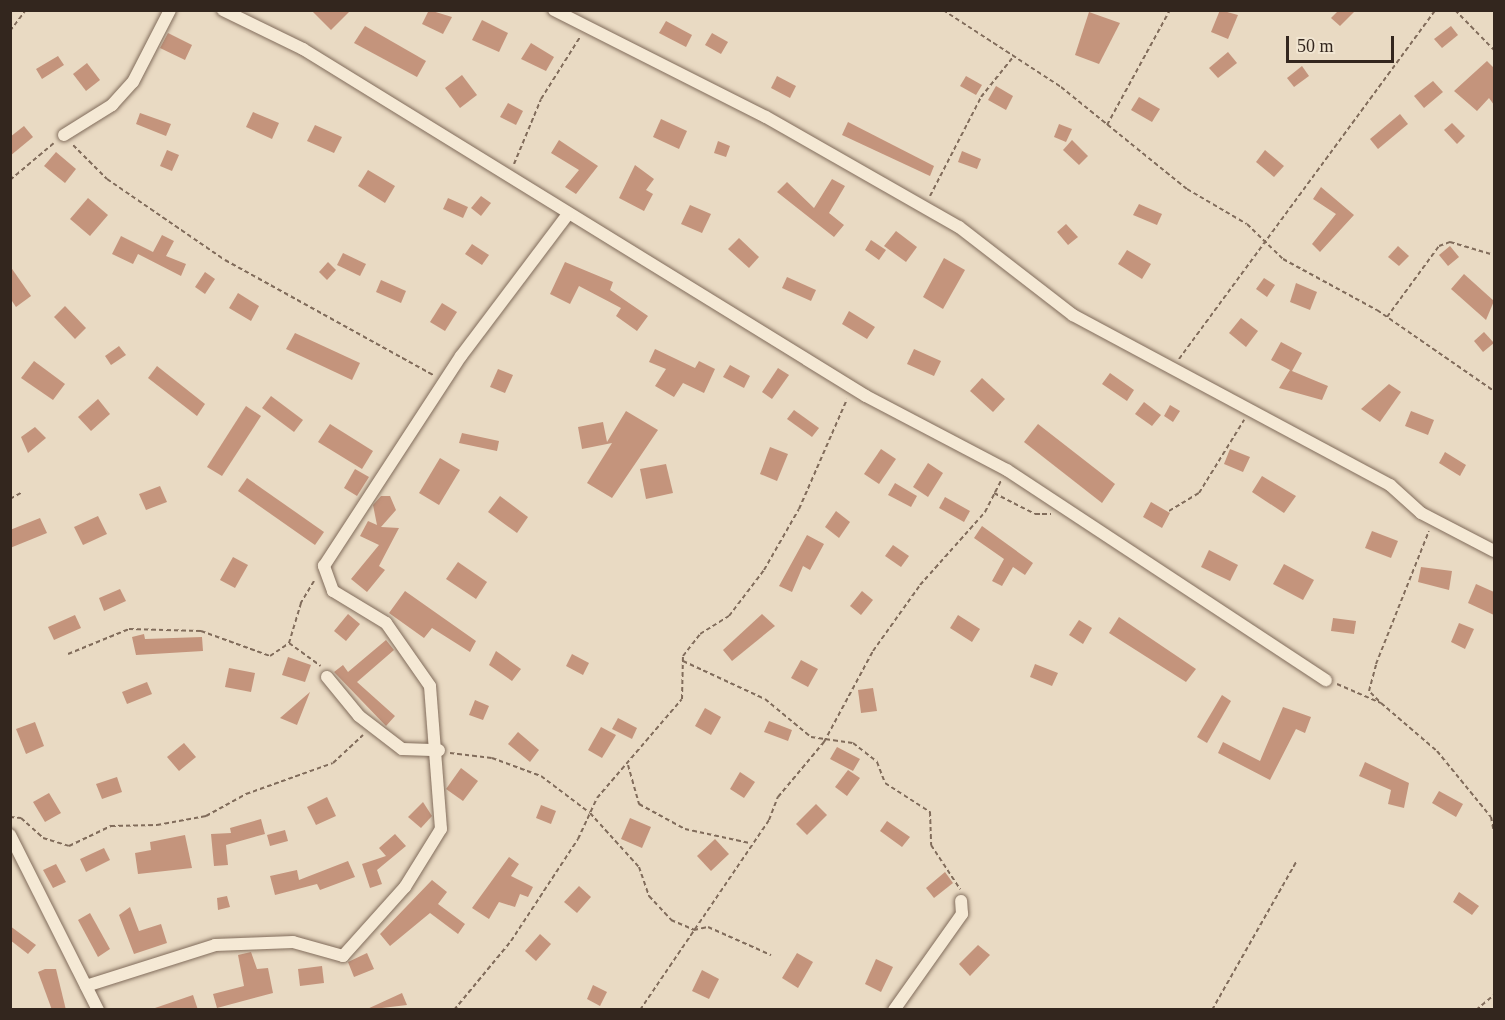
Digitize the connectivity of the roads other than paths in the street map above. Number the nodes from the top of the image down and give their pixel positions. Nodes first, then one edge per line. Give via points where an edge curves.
1 (170, 10) edge
2 (223, 10) edge
3 (554, 10) edge
4 (64, 135) road end
5 (568, 214) junction
6 (1494, 550) edge
7 (327, 677) road end
8 (1326, 680) road end
9 (439, 750) junction
10 (10, 835) edge
11 (961, 901) road end
12 (86, 986) junction
13 (98, 1010) edge
14 (894, 1010) edge

1 - 4 street via 133,82 112,105
2 - 5 street via 303,49
3 - 6 street via 765,117 959,227 1073,315 1390,484 1434,520
5 - 8 street via 852,388 1007,470 1059,508
5 - 9 street via 446,380 324,566 333,591 386,623 430,686
7 - 9 street via 372,726 402,749
9 - 12 street via 441,829 405,887 342,956 293,942 215,945
10 - 12 street
11 - 14 street via 962,914
12 - 13 street

